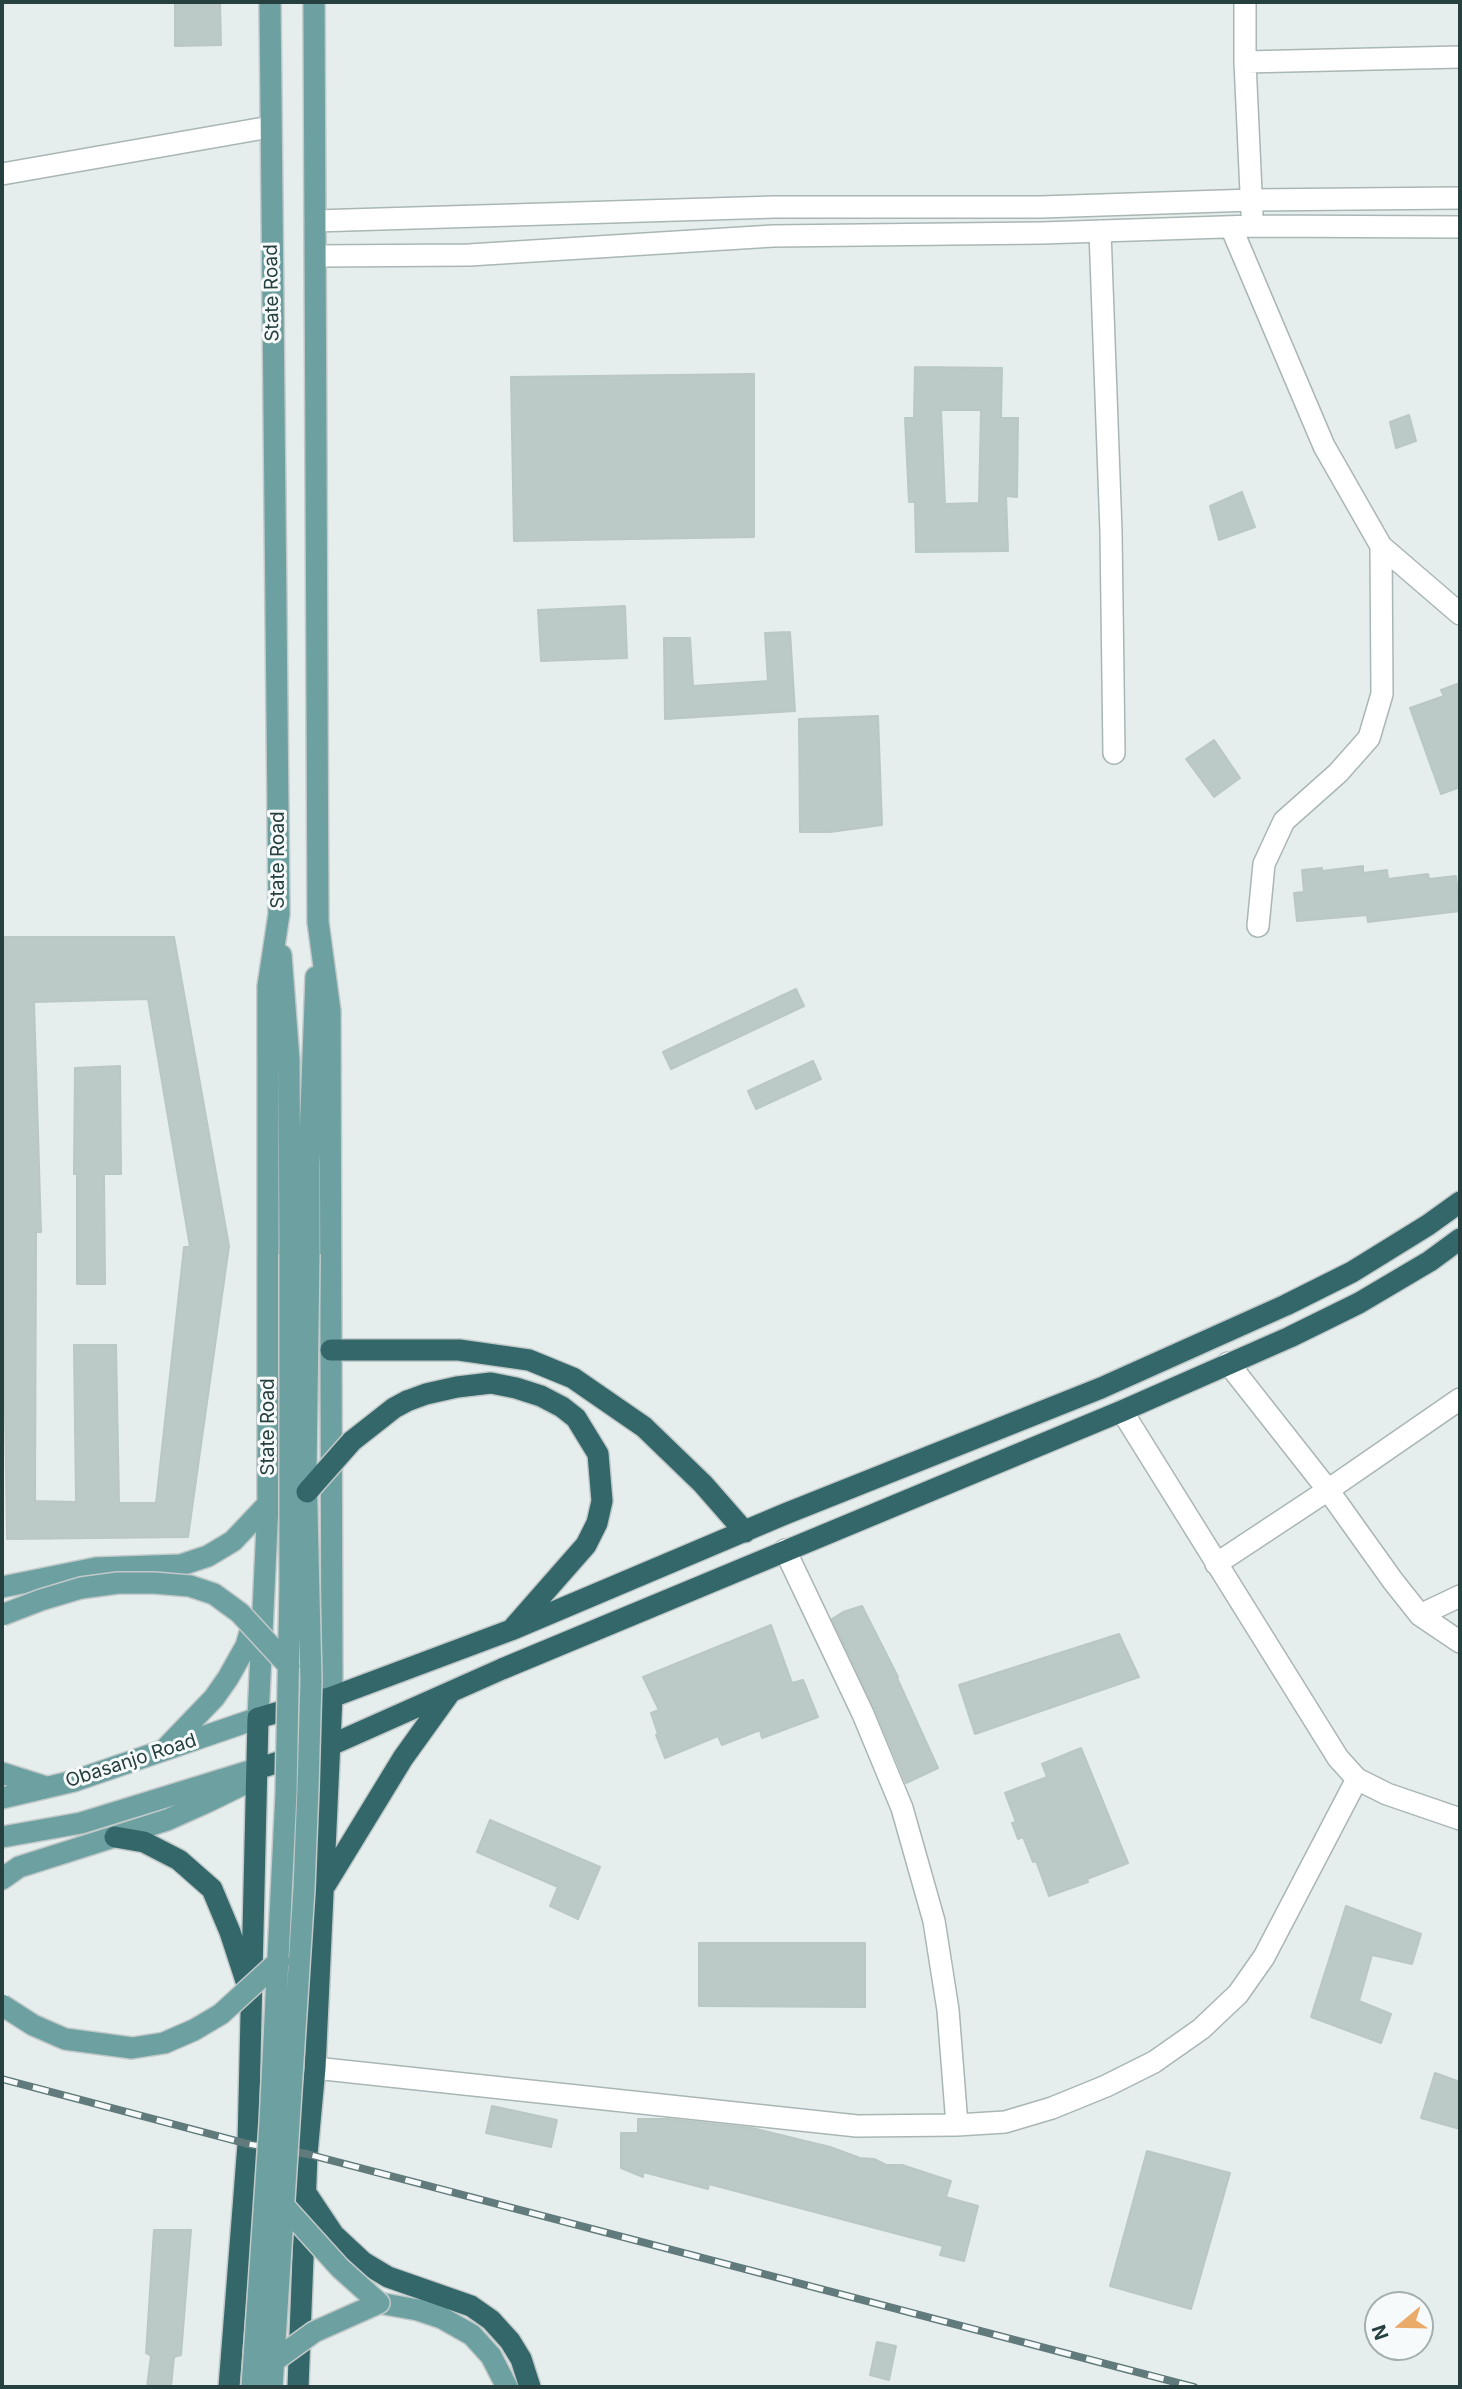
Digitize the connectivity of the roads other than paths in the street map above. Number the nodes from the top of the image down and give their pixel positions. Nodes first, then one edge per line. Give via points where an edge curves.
1 (270, 2) edge
2 (314, 2) edge
3 (1245, 2) edge
4 (1460, 57) edge
5 (1245, 62) junction
6 (270, 127) junction
7 (2, 174) edge
8 (1460, 198) edge
9 (1252, 200) junction
10 (315, 221) junction
11 (1253, 226) junction
12 (1231, 227) junction
13 (1460, 228) edge
14 (1100, 231) junction
15 (316, 256) junction
16 (1381, 546) junction
17 (1460, 614) edge
18 (1114, 753) dead end
19 (279, 914) junction
20 (318, 922) junction
21 (1258, 926) dead end
22 (1460, 1202) edge
23 (1460, 1239) edge
24 (299, 1254) junction
25 (331, 1350) junction
26 (1228, 1363) junction
27 (1460, 1399) edge
28 (1122, 1410) junction
29 (1328, 1490) junction
30 (307, 1492) junction
31 (268, 1504) junction
32 (745, 1532) junction
33 (785, 1550) junction
34 (1216, 1564) junction
35 (2, 1587) edge
36 (263, 1590) junction
37 (1460, 1596) edge
38 (2, 1615) edge
39 (1420, 1615) junction
40 (511, 1630) junction
41 (1460, 1643) edge
42 (289, 1666) junction
43 (450, 1693) junction
44 (332, 1697) junction
45 (258, 1718) junction
46 (331, 1745) junction
47 (163, 1752) junction
48 (257, 1769) junction
49 (2, 1773) edge
50 (1357, 1779) junction
51 (48, 1788) junction
52 (2, 1798) edge
53 (1460, 1819) edge
54 (2, 1837) edge
55 (115, 1837) junction
56 (2, 1880) edge
57 (324, 1885) junction
58 (279, 1961) junction
59 (252, 2000) junction
60 (2, 2005) edge
61 (315, 2068) junction
62 (957, 2125) junction
63 (306, 2193) junction
64 (284, 2206) junction
65 (379, 2303) junction
66 (274, 2361) junction
67 (229, 2387) edge
68 (252, 2387) edge
69 (272, 2387) edge
70 (298, 2387) edge
71 (507, 2387) edge
72 (530, 2387) edge

1 - 6 main road, State Road
2 - 10 main road, State Road
3 - 5 street
4 - 5 street
5 - 9 street
6 - 7 street
6 - 19 main road, State Road
8 - 9 street
9 - 10 street via 1041,207 775,206
9 - 11 street
10 - 15 main road, State Road
11 - 12 street
11 - 13 street
12 - 14 street
12 - 16 street via 1324,446
14 - 15 street via 773,236 469,255
14 - 18 street
15 - 20 main road, State Road
16 - 17 street
16 - 21 street via 1382,694 1369,738 1284,821 1264,864
19 - 24 main road
19 - 31 main road, State Road via 268,986
20 - 24 main road via 309,1164
20 - 25 main road, State Road via 330,1011
22 - 32 highway via 1352,1272 1286,1305 1101,1388
23 - 26 highway via 1359,1303
24 - 30 main road, bridge
24 - 42 main road, bridge
25 - 32 highway via 459,1350 529,1360 573,1378 644,1427 704,1484
25 - 44 main road, State Road
26 - 28 highway
26 - 29 street
27 - 29 street
28 - 33 highway
28 - 34 street
29 - 34 street
29 - 39 street
30 - 40 highway, bridge via 352,1441 394,1408 426,1394 491,1384 541,1396 569,1412 598,1454 602,1501 597,1523 586,1545
30 - 64 main road, bridge via 308,1788
31 - 35 main road via 233,1541 188,1563 96,1568
31 - 36 main road, State Road
32 - 40 highway
33 - 43 highway
33 - 62 street via 902,1808 934,1921 948,2011
34 - 50 street via 1338,1758
36 - 45 main road, State Road
36 - 47 main road via 246,1646 228,1678
37 - 39 street
38 - 42 main road, bridge via 81,1588 118,1583 190,1586 214,1594 240,1613
39 - 41 street
40 - 44 highway
42 - 58 main road, bridge
43 - 46 highway
43 - 57 highway
44 - 45 highway
44 - 46 highway
45 - 47 main road, Obasanjo Road
45 - 48 highway
46 - 48 highway
46 - 57 highway
47 - 51 main road, Obasanjo Road
48 - 54 main road via 81,1823
48 - 55 main road via 244,1784 226,1794
48 - 59 highway
49 - 51 main road
50 - 53 street
50 - 62 street via 1264,1957 1238,1994 1201,2029 1154,2062 1052,2108 1005,2122
51 - 52 main road, Obasanjo Road
55 - 56 main road via 19,1867
55 - 59 highway via 144,1842 178,1860 212,1889
57 - 61 highway
58 - 60 main road, bridge via 221,2014 164,2043 132,2048 65,2039
58 - 68 main road, bridge
59 - 67 highway via 248,2144
61 - 62 street via 857,2126
61 - 63 highway
63 - 70 highway
63 - 72 highway via 334,2235 363,2262 388,2277 471,2306 491,2320 515,2350
64 - 65 main road, bridge
64 - 66 main road, bridge
65 - 66 main road, bridge via 314,2332
65 - 71 main road via 442,2318 472,2335 491,2356
66 - 69 main road, bridge

